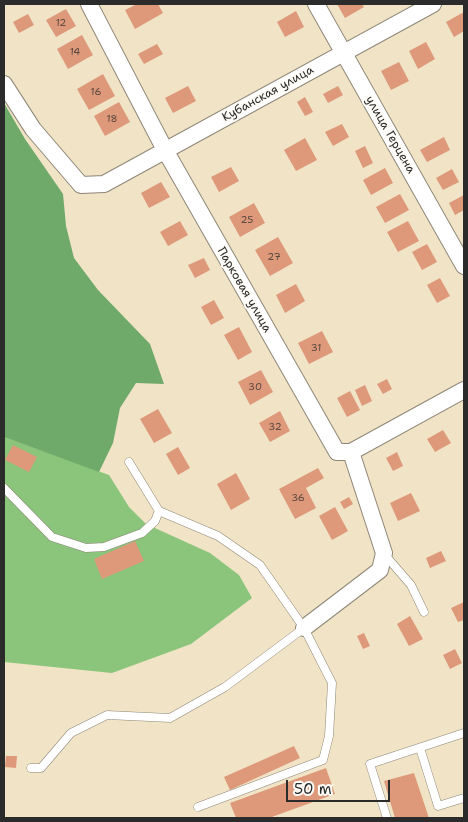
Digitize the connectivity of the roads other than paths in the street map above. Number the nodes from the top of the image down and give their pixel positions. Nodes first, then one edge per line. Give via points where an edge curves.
1 (89, 4) edge
2 (316, 4) edge
3 (433, 4) edge
4 (343, 53) junction
5 (4, 84) edge
6 (165, 150) junction
7 (464, 266) edge
8 (464, 390) edge
9 (351, 452) junction
10 (129, 462) dead end
11 (4, 488) edge
12 (159, 510) junction
13 (384, 553) junction
14 (424, 612) dead end
15 (304, 628) junction
16 (464, 734) edge
17 (420, 748) junction
18 (31, 768) dead end
19 (464, 798) edge
20 (198, 807) dead end
21 (386, 818) edge

1 - 6 street, Парковая улица
2 - 4 street, улица Герцена
3 - 4 street, Кубанская улица
4 - 6 street, Кубанская улица
4 - 7 street, улица Герцена
5 - 6 street, Кубанская улица via 33,129 81,185 104,184
6 - 9 street, Парковая улица via 337,452
8 - 9 street
9 - 13 street
10 - 12 lane
11 - 12 lane via 52,537 86,548 104,546 142,533 155,521
12 - 15 lane via 218,536 260,565
13 - 14 lane via 411,585
13 - 15 street via 380,570
15 - 18 lane via 225,687 170,718 107,715 71,733 41,768
15 - 20 lane via 332,683 329,736 323,760
16 - 17 lane
17 - 19 lane via 438,806
17 - 21 lane via 370,764

